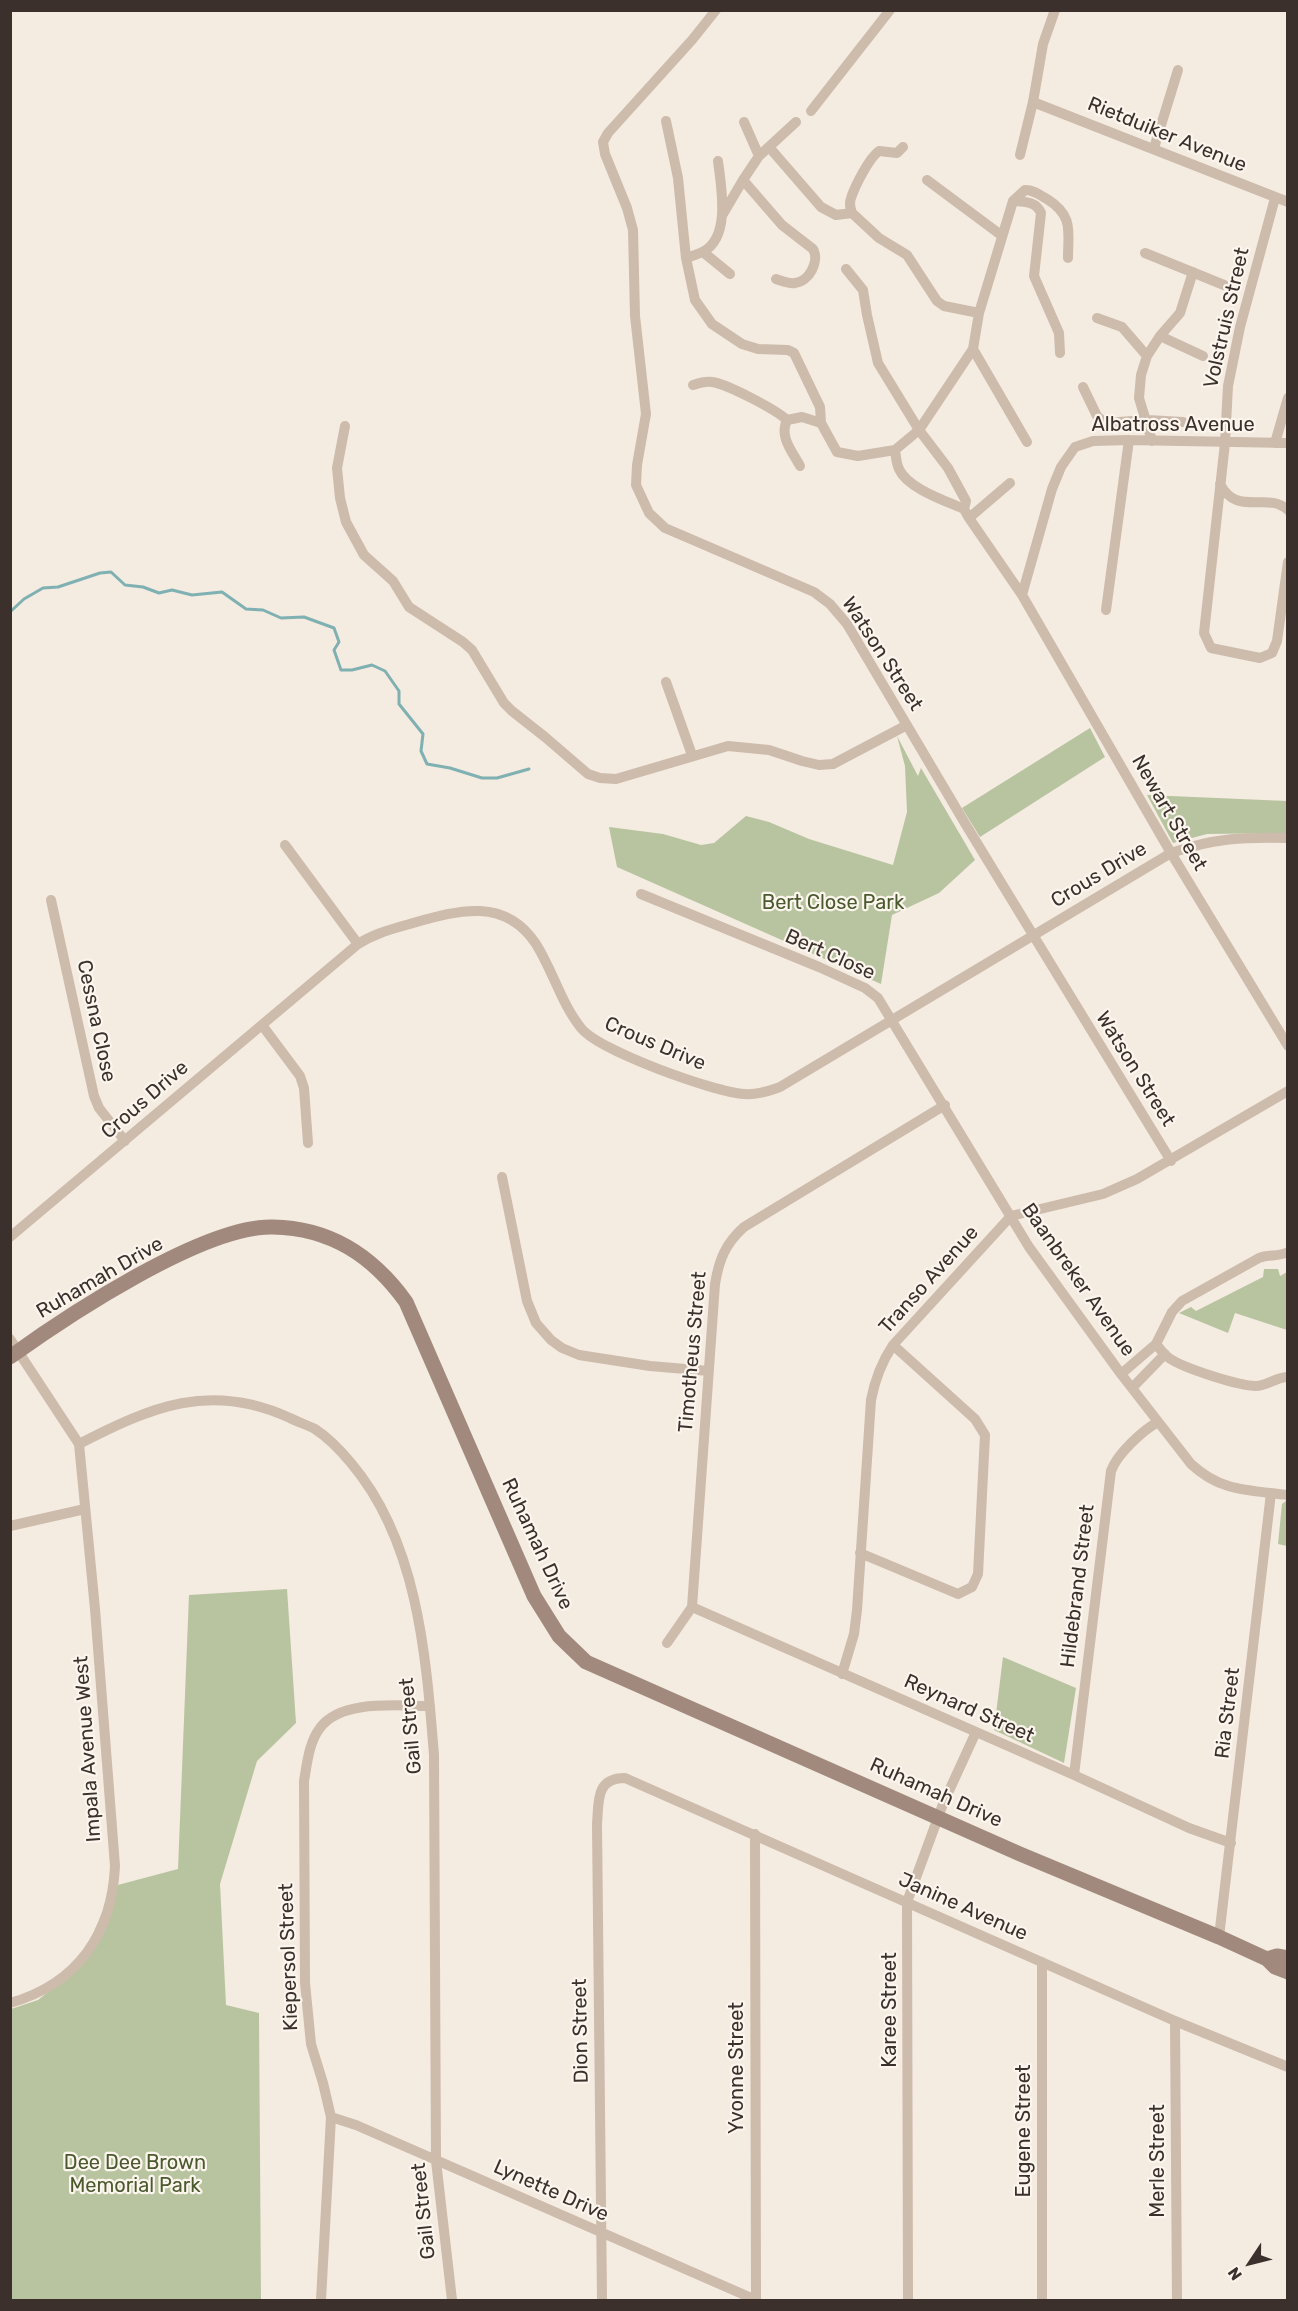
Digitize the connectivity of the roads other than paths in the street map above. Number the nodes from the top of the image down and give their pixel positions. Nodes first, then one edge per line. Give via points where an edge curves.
1 (716, 10) edge
2 (890, 10) edge
3 (1055, 10) edge
4 (1178, 70) dead end
5 (1033, 102) junction
6 (811, 111) dead end
7 (666, 121) dead end
8 (744, 122) dead end
9 (796, 122) dead end
10 (769, 147) junction
11 (903, 147) dead end
12 (1154, 148) junction
13 (1020, 154) dead end
14 (759, 156) junction
15 (718, 161) dead end
16 (743, 180) junction
17 (927, 180) dead end
18 (1275, 198) junction
19 (1013, 201) junction
20 (1287, 202) edge
21 (852, 213) junction
22 (723, 214) junction
23 (1001, 235) junction
24 (703, 252) junction
25 (1145, 253) dead end
26 (686, 258) junction
27 (1068, 258) dead end
28 (846, 269) dead end
29 (1193, 272) junction
30 (730, 274) dead end
31 (776, 279) dead end
32 (1224, 285) dead end
33 (979, 313) junction
34 (1098, 318) dead end
35 (1160, 336) junction
36 (973, 349) junction
37 (1060, 353) dead end
38 (1146, 356) junction
39 (1203, 356) dead end
40 (693, 385) dead end
41 (1083, 387) dead end
42 (1287, 399) edge
43 (788, 420) junction
44 (1147, 420) junction
45 (1183, 422) dead end
46 (820, 423) junction
47 (345, 426) dead end
48 (919, 430) junction
49 (1129, 440) junction
50 (1152, 441) junction
51 (1027, 442) dead end
52 (1225, 443) junction
53 (1275, 443) junction
54 (1287, 443) edge
55 (895, 450) junction
56 (800, 466) dead end
57 (1010, 483) dead end
58 (1220, 483) junction
59 (1287, 510) edge
60 (966, 513) junction
61 (1287, 562) edge
62 (1022, 596) junction
63 (1106, 610) dead end
64 (666, 682) dead end
65 (907, 726) junction
66 (692, 755) junction
67 (1287, 838) edge
68 (285, 845) dead end
69 (1171, 853) junction
70 (641, 894) dead end
71 (51, 900) dead end
72 (1032, 935) junction
73 (358, 944) junction
74 (892, 1021) junction
75 (262, 1025) junction
76 (1287, 1046) edge
77 (1287, 1091) edge
78 (945, 1105) junction
79 (124, 1141) junction
80 (308, 1143) dead end
81 (1171, 1161) junction
82 (502, 1177) dead end
83 (1011, 1216) junction
84 (10, 1237) edge
85 (1287, 1252) edge
86 (1156, 1344) junction
87 (893, 1345) junction
88 (13, 1349) edge
89 (1165, 1354) junction
90 (709, 1371) junction
91 (1121, 1374) junction
92 (1287, 1377) edge
93 (1132, 1388) junction
94 (1158, 1422) junction
95 (79, 1444) junction
96 (1271, 1493) junction
97 (1287, 1495) edge
98 (85, 1509) junction
99 (10, 1526) edge
100 (860, 1553) junction
101 (692, 1607) junction
102 (667, 1642) dead end
103 (843, 1674) junction
104 (430, 1706) junction
105 (976, 1732) junction
106 (1074, 1775) junction
107 (625, 1778) joint
108 (939, 1817) junction
109 (755, 1834) junction
110 (1231, 1843) junction
111 (908, 1902) junction
112 (1219, 1937) junction
113 (1287, 1958) edge
114 (1267, 1959) junction
115 (1042, 1962) junction
116 (1287, 1972) edge
117 (10, 2003) edge
118 (1175, 2020) junction
119 (1287, 2067) edge
120 (331, 2117) junction
121 (436, 2161) junction
122 (602, 2233) junction
123 (321, 2301) edge
124 (452, 2301) edge
125 (602, 2301) edge
126 (756, 2301) edge
127 (908, 2301) edge
128 (1042, 2301) edge
129 (1177, 2301) edge

1 - 65 street, Watson Street via 603,142 633,230 635,316 646,414 636,484 652,518 665,528 825,599 847,624
2 - 6 street
3 - 5 street via 1043,44
4 - 12 street
5 - 12 street, Rietduiker Avenue
5 - 13 street
7 - 26 street via 678,178
8 - 14 street
9 - 10 street
10 - 14 street
10 - 21 street via 821,207 836,215
11 - 21 street via 897,153 879,151 872,157 851,197
12 - 18 street, Rietduiker Avenue
14 - 16 street
15 - 22 street
16 - 22 street
16 - 31 street via 782,225 815,251 814,266 802,281 794,284
17 - 23 street
18 - 20 street, Rietduiker Avenue
18 - 52 street, Volstruis Street via 1232,366
19 - 23 street
19 - 27 street via 1031,190 1062,211 1068,226
19 - 37 street via 1032,204 1041,213 1034,276 1059,333
21 - 33 street via 879,238 907,255 937,301
22 - 24 street via 712,243
23 - 33 street
24 - 26 street
24 - 30 street
25 - 29 street
26 - 46 street via 695,300 712,324 750,348 794,353 820,407
28 - 48 street via 863,290 878,363
29 - 32 street
29 - 35 street via 1180,313
33 - 36 street
34 - 38 street via 1122,327
35 - 38 street
35 - 39 street
36 - 48 street
36 - 51 street
38 - 44 street via 1139,392
40 - 43 street via 717,383
41 - 44 street via 1096,416 1105,423
42 - 53 street
43 - 46 street via 802,417
43 - 56 street via 783,433
44 - 45 street
44 - 50 street
46 - 55 street via 833,448 843,454 858,456
47 - 66 street via 338,483 346,522 359,548 393,581 409,607 470,648 512,711 577,766 600,778 629,776
48 - 55 street
48 - 60 street via 948,468 966,501
49 - 50 street, Albatross Avenue
49 - 62 street, Albatross Avenue via 1083,443 1066,457 1052,489
49 - 63 street
50 - 52 street, Albatross Avenue
52 - 53 street, Albatross Avenue
52 - 58 street, Volstruis Street
53 - 54 street, Albatross Avenue
55 - 60 street via 898,467 905,477
57 - 60 street
58 - 59 street via 1231,499 1277,504
58 - 61 street, Volstruis Street via 1204,633 1211,648 1260,658 1272,652
60 - 62 street, Newart Street
62 - 69 street, Newart Street
64 - 66 street
65 - 66 street via 826,765 751,747 729,746
65 - 72 street, Watson Street
67 - 69 street, Crous Drive via 1219,839
68 - 73 street
69 - 72 street, Crous Drive
69 - 76 street, Newart Street
70 - 74 street, Bert Close via 865,988 885,1005
71 - 79 street, Cessna Close via 96,1102
72 - 74 street, Crous Drive
72 - 81 street, Watson Street
73 - 74 street, Crous Drive via 376,933 460,911 486,911 503,916 519,924 536,945 573,1017 588,1036 668,1072 734,1093 754,1094 780,1087
73 - 75 street, Crous Drive
74 - 78 street, Baanbreker Avenue
75 - 79 street, Crous Drive
75 - 80 street via 300,1076
77 - 81 street
78 - 83 street, Baanbreker Avenue
78 - 90 street, Timotheus Street via 733,1236 718,1263
79 - 84 street, Crous Drive
81 - 83 street via 1103,1194
82 - 90 street via 527,1301 536,1323 551,1340 579,1355
83 - 87 street, Transo Avenue
83 - 91 street, Baanbreker Avenue
85 - 86 street via 1258,1258 1182,1301
86 - 89 street
86 - 91 street
87 - 100 street, Transo Avenue via 875,1379 871,1400
87 - 100 street via 975,1419 985,1435 978,1574 972,1587 958,1594
88 - 95 street
88 - 108 street, Ruhamah Drive via 150,1269 217,1239 272,1227 319,1234 339,1242 376,1265 406,1302 525,1577 547,1618 572,1650 608,1673
89 - 92 street via 1179,1364 1238,1383 1256,1386
89 - 93 street
90 - 101 street, Timotheus Street
91 - 93 street, Baanbreker Avenue
93 - 94 street, Baanbreker Avenue
94 - 96 street, Baanbreker Avenue via 1204,1476 1229,1487
94 - 106 street, Hildebrand Street via 1147,1428 1111,1471
95 - 98 street, Impala Avenue West
95 - 104 street, Gail Street via 126,1420 192,1400 251,1404 315,1429 338,1447 369,1485 386,1514 417,1614
96 - 97 street, Baanbreker Avenue
96 - 110 street, Ria Street
98 - 99 street
98 - 117 street, Impala Avenue West via 114,1888 99,1936 85,1957 41,1992
100 - 103 street, Transo Avenue via 854,1634
101 - 102 street
101 - 103 street, Reynard Street
103 - 105 street, Reynard Street
104 - 120 street, Kiepersol Street via 357,1707 342,1711 320,1728 307,1763 305,1983 311,2044
104 - 121 street, Gail Street via 434,1755
105 - 106 street, Reynard Street
105 - 108 street, Karee Street
106 - 110 street, Reynard Street
107 - 109 street, Janine Avenue
107 - 122 street, Dion Street via 611,1780 601,1788 597,1824
108 - 111 street, Karee Street
108 - 112 street, Ruhamah Drive
109 - 111 street, Janine Avenue
109 - 126 street, Yvonne Street
110 - 112 street, Ria Street
111 - 115 street, Janine Avenue
111 - 127 street, Karee Street
112 - 114 street, Ruhamah Drive
113 - 114 street, Ruhamah Drive
114 - 116 street, Ruhamah Drive
115 - 118 street, Janine Avenue
115 - 128 street, Eugene Street
118 - 119 street, Janine Avenue
118 - 129 street, Merle Street
120 - 121 street, Lynette Drive
120 - 123 street, Kiepersol Street
121 - 122 street, Lynette Drive
121 - 124 street, Gail Street
122 - 125 street, Dion Street
122 - 126 street, Lynette Drive

